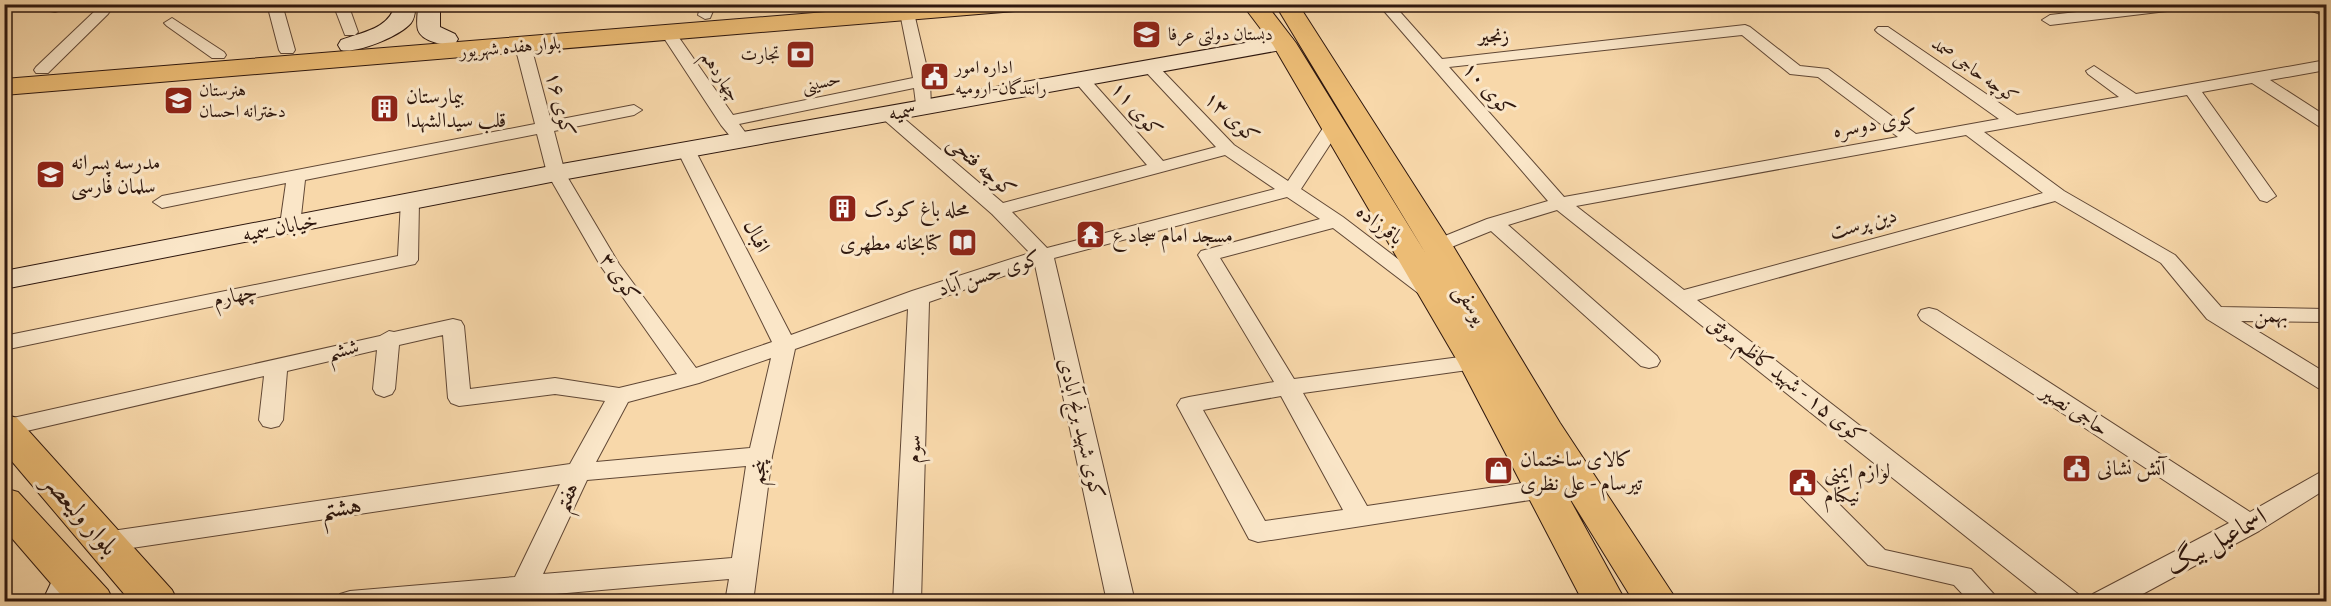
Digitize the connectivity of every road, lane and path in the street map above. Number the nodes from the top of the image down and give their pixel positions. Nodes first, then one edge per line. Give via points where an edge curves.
1 (53, 4) edge
2 (71, 4) edge
3 (274, 4) edge
4 (340, 4) edge
5 (406, 4) edge
6 (429, 4) edge
7 (846, 4) edge
8 (1015, 4) edge
9 (1385, 4) edge
10 (2192, 4) edge
11 (2306, 4) edge
12 (958, 7) edge
13 (707, 10) edge
14 (103, 11) dead end
15 (2326, 12) edge
16 (907, 14) junction
17 (1277, 18) edge
18 (2050, 21) dead end
19 (172, 23) dead end
20 (1883, 30) dead end
21 (669, 32) junction
22 (349, 39) junction
23 (447, 39) junction
24 (523, 46) junction
25 (287, 50) junction
26 (218, 55) junction
27 (1437, 64) junction
28 (2326, 65) edge
29 (1151, 68) junction
30 (42, 70) junction
31 (2094, 71) dead end
32 (4, 73) edge
33 (2254, 77) junction
34 (1082, 80) junction
35 (922, 81) junction
36 (4, 87) edge
37 (2191, 89) junction
38 (2132, 99) junction
39 (923, 108) junction
40 (634, 110) dead end
41 (888, 114) junction
42 (727, 121) junction
43 (2014, 121) junction
44 (2326, 123) edge
45 (1333, 126) junction
46 (544, 128) junction
47 (1969, 129) junction
48 (743, 140) junction
49 (1912, 140) junction
50 (1228, 149) junction
51 (686, 150) junction
52 (1159, 168) junction
53 (556, 173) junction
54 (296, 176) junction
55 (1291, 190) junction
56 (2057, 195) junction
57 (2267, 196) dead end
58 (410, 201) junction
59 (162, 202) dead end
60 (1560, 203) junction
61 (999, 210) junction
62 (1336, 221) junction
63 (1494, 223) junction
64 (290, 225) junction
65 (1437, 246) junction
66 (1042, 255) junction
67 (4, 280) edge
68 (919, 296) junction
69 (1682, 297) junction
70 (1438, 298) junction
71 (2215, 314) junction
72 (1929, 315) dead end
73 (2326, 315) edge
74 (389, 338) junction
75 (4, 343) edge
76 (785, 345) junction
77 (1649, 361) dead end
78 (1475, 362) junction
79 (277, 364) junction
80 (691, 378) junction
81 (2326, 383) edge
82 (1288, 387) junction
83 (384, 389) dead end
84 (620, 396) junction
85 (271, 420) dead end
86 (5, 428) edge
87 (1530, 434) junction
88 (760, 456) junction
89 (578, 472) junction
90 (2326, 478) edge
91 (1803, 483) dead end
92 (1543, 489) junction
93 (4, 502) edge
94 (1359, 515) junction
95 (2250, 524) junction
96 (105, 542) junction
97 (745, 567) junction
98 (76, 594) edge
99 (520, 595) edge
100 (157, 602) edge
101 (350, 602) edge
102 (739, 602) edge
103 (907, 602) edge
104 (1122, 602) edge
105 (1605, 602) edge
106 (1658, 602) edge
107 (1988, 602) edge
108 (2068, 602) edge
109 (2103, 602) edge

1 - 2 street via 55,8
3 - 25 street
4 - 22 street
5 - 22 street via 403,19 393,28
6 - 23 street via 429,30
7 - 13 main road, بلوار هفده شهریور
8 - 12 main road, بلوار هفده شهریور
9 - 27 street, کوی ۱۰
10 - 18 street
11 - 15 street
12 - 16 main road, بلوار هفده شهریور
13 - 23 main road, بلوار هفده شهریور
14 - 30 street
16 - 21 main road, بلوار هفده شهریور
16 - 35 street
17 - 29 street, سمیه
17 - 45 main road, یوسفی
17 - 65 main road, یوسفی
19 - 26 street
20 - 43 street, کوچه حاجی صمد
21 - 24 main road, بلوار هفده شهریور
21 - 42 street, چهاردهم
22 - 23 main road, بلوار هفده شهریور
22 - 25 main road, بلوار هفده شهریور
24 - 36 main road, بلوار هفده شهریور
24 - 46 street, کوی ۱۶
25 - 26 main road, بلوار هفده شهریور
26 - 30 main road, بلوار هفده شهریور
27 - 49 street via 1745,30 1796,71 1822,72
27 - 60 street, کوی ۱۰
28 - 33 street, کوی دوسره
29 - 34 street, سمیه
29 - 50 street, کوی ۱۳
30 - 32 main road, بلوار هفده شهریور
31 - 38 street
33 - 37 street, کوی دوسره
33 - 44 street
34 - 39 street, سمیه
34 - 52 street, کوی ۱۱
35 - 39 street
35 - 42 street, حسینی
37 - 38 street, کوی دوسره
37 - 57 street
38 - 43 street, کوی دوسره
39 - 41 street, سمیه
40 - 46 street
41 - 48 street, سمیه
41 - 61 street, کوچه فتحی
42 - 48 street, چهاردهم
43 - 47 street, کوی دوسره
45 - 55 street
45 - 70 main road, یوسفی
46 - 53 street, کوی ۱۶
46 - 54 street
47 - 49 street, کوی دوسره
47 - 56 street
48 - 51 street, سمیه
49 - 60 street, کوی دوسره
50 - 52 street
50 - 55 street, کوی ۱۳
51 - 53 street, سمیه
51 - 76 street, اقبال
52 - 61 street
53 - 58 street, خیابان سمیه
53 - 80 street, کوی ۳ via 610,265
54 - 59 street
54 - 64 street
55 - 62 street, باقرزاده
55 - 66 street, کوی حسن آباد
56 - 69 street, دین پرست
56 - 71 street via 2168,259
58 - 64 street, خیابان سمیه
58 - 75 street, چهارم via 408,260
60 - 63 street, کوی دوسره
60 - 69 street, کوی ۱۵ - شهید کاظم موثق
61 - 66 street, کوچه فتحی
62 - 70 street, باقرزاده
62 - 82 street via 1208,255
63 - 65 street, کوی دوسره
63 - 77 street
64 - 67 street, خیابان سمیه
65 - 87 main road, یوسفی
66 - 68 street, کوی حسن آباد
66 - 104 street, کوی شهید برنج آبادی
68 - 76 street, کوی حسن آباد
68 - 103 street, سوم
69 - 108 street, کوی ۱۵ - شهید کاظم موثق
70 - 78 main road, یوسفی
71 - 73 street, بهمن
71 - 81 street
72 - 95 street, حاجی نصیر
74 - 79 street, ششم
74 - 83 street
74 - 84 street, ششم via 453,326 459,398 555,386
76 - 80 street, کوی حسن آباد
76 - 88 street, پنجم
78 - 82 street
78 - 87 main road, یوسفی
79 - 85 street
79 - 86 street, ششم
80 - 84 street, کوی حسن آباد
82 - 94 street
82 - 94 street via 1189,405 1258,532
84 - 89 street, هفتم
86 - 96 main road, بلوار ولیعصر
87 - 92 main road, یوسفی
87 - 106 main road, یوسفی
88 - 89 street, هشتم
88 - 97 street, پنجم
89 - 96 street, هشتم
89 - 99 street, هفتم
90 - 95 street, اسماعیل بیگ
91 - 107 street via 1877,558 1962,576
92 - 94 street
92 - 105 main road, یوسفی
93 - 98 main road
95 - 109 street, اسماعیل بیگ
96 - 100 main road, بلوار ولیعصر
97 - 99 street
97 - 102 street, پنجم
99 - 101 street

